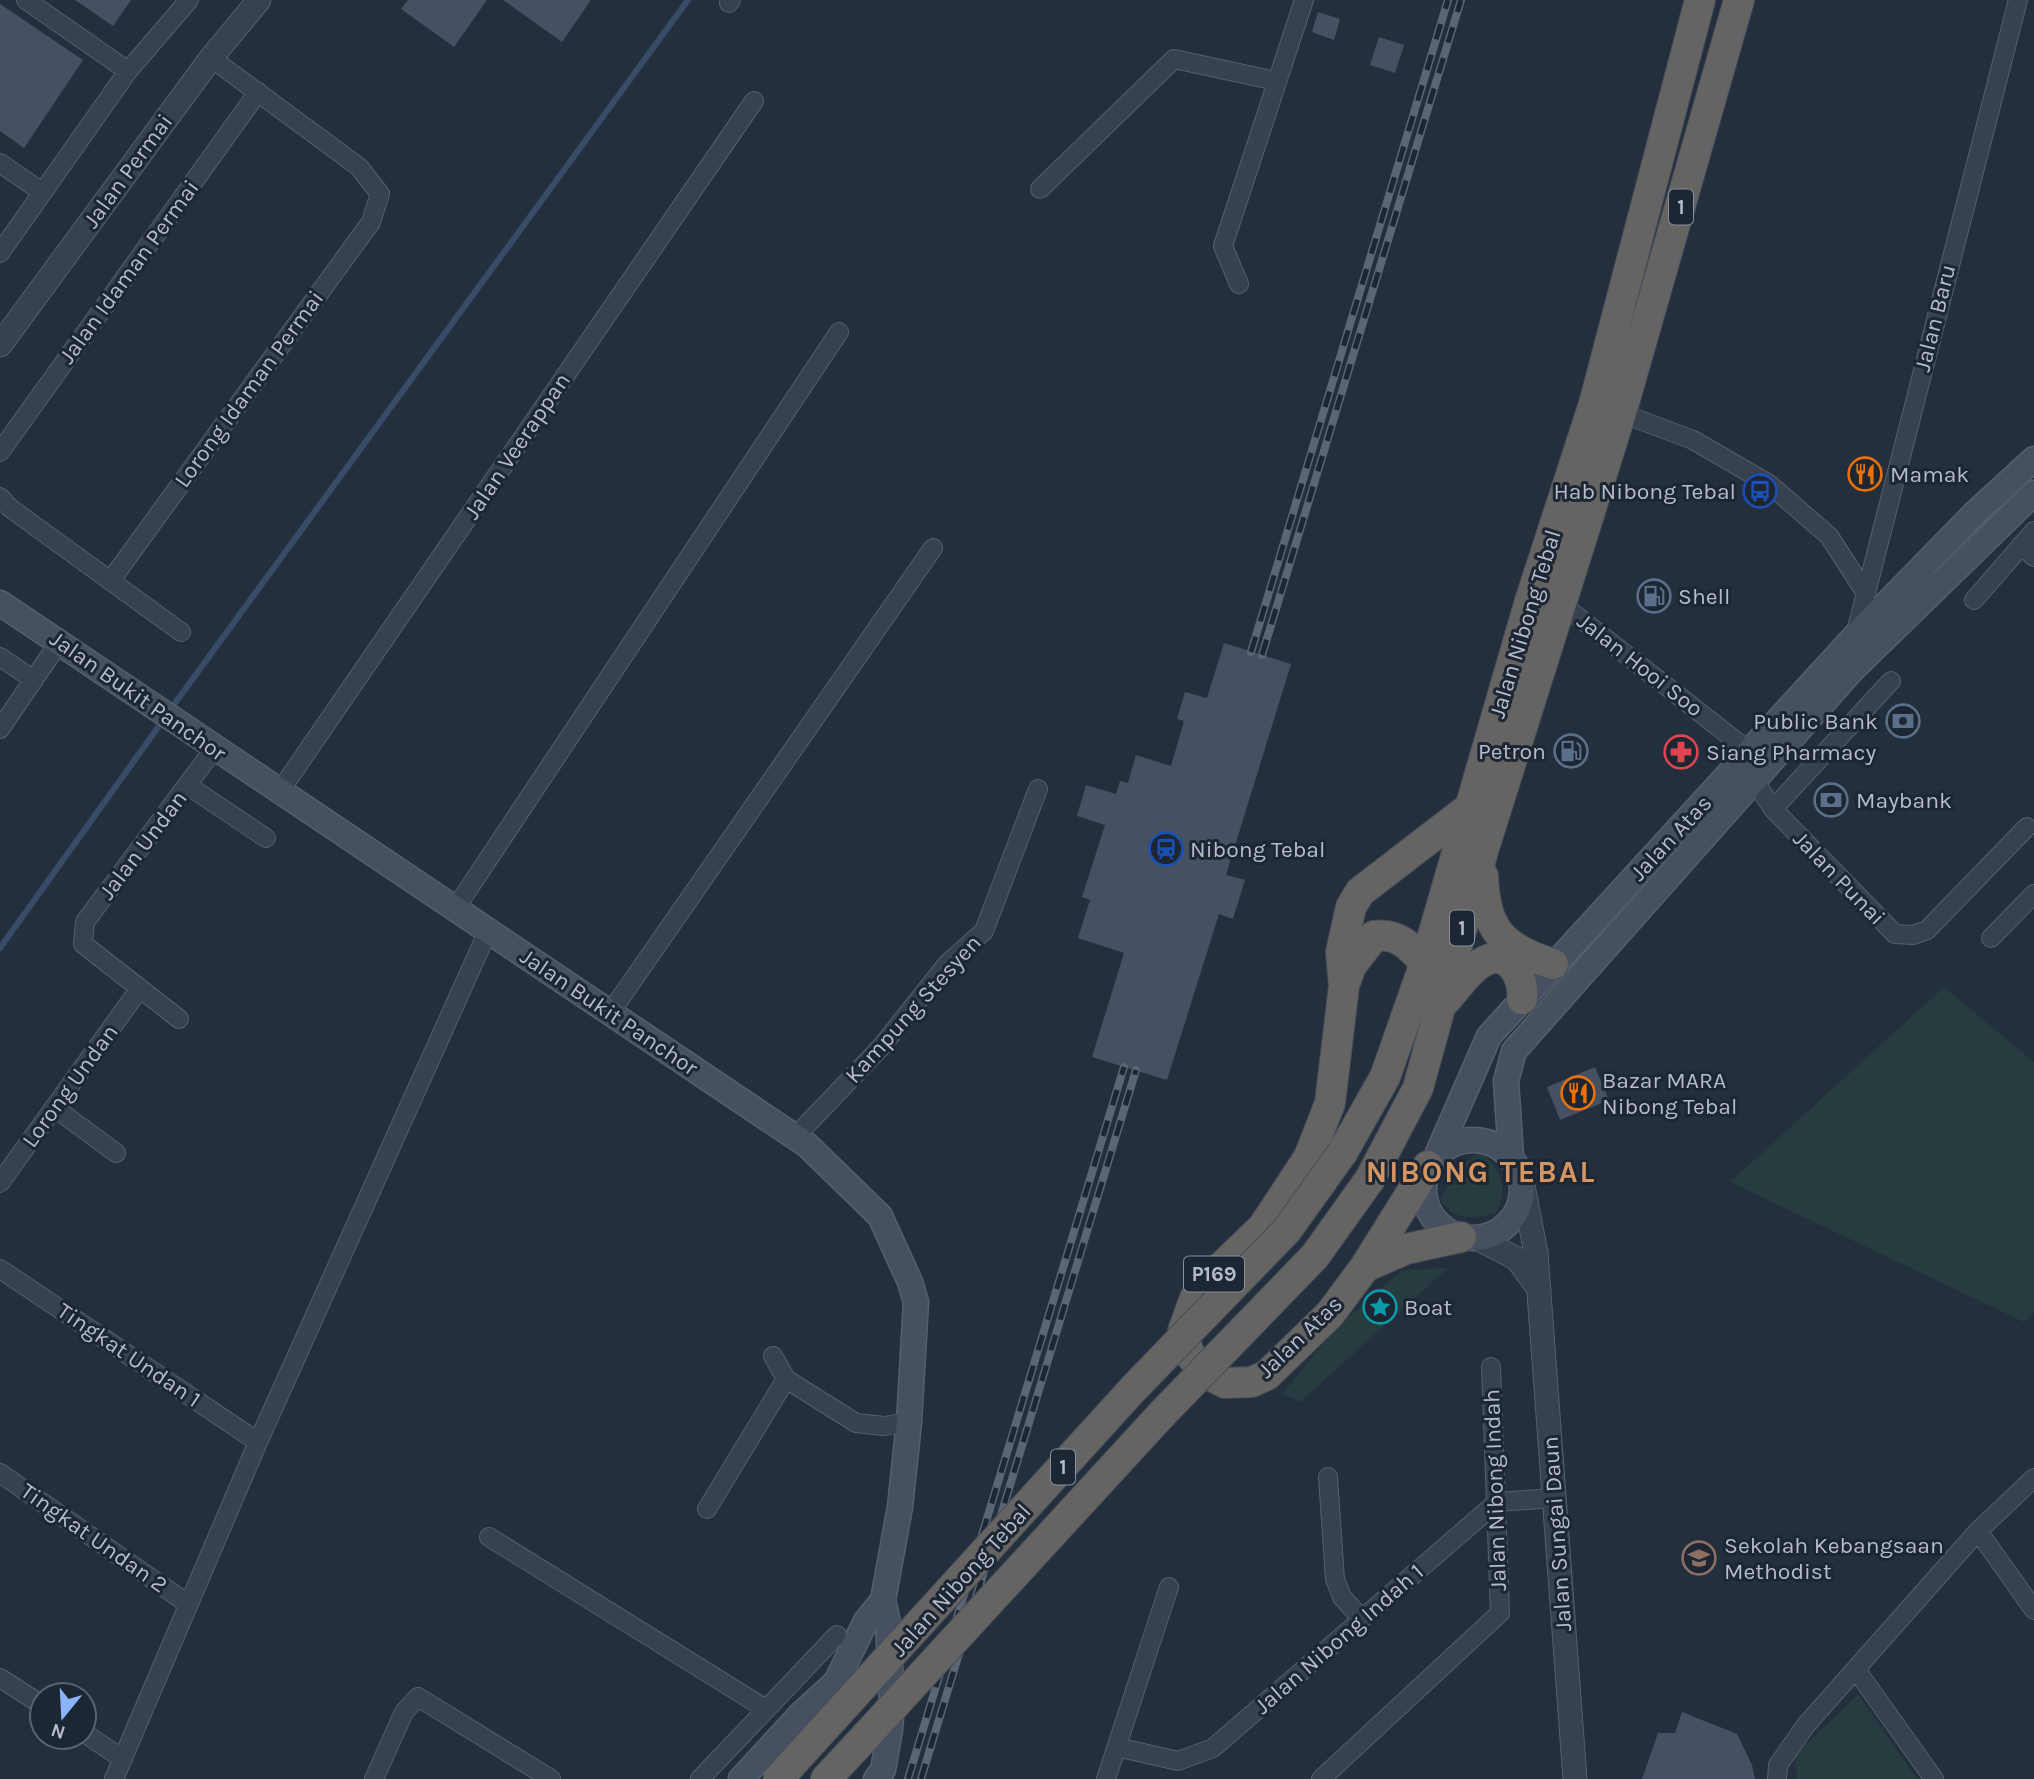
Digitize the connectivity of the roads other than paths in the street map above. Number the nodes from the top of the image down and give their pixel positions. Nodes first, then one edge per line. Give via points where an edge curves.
1 (26, 0) edge
2 (189, 0) edge
3 (259, 0) edge
4 (1304, 0) edge
5 (1700, 0) edge
6 (1739, 0) edge
7 (2018, 0) edge
8 (211, 58) junction
9 (128, 71) junction
10 (1276, 81) junction
11 (258, 92) junction
12 (754, 101) dead end
13 (0, 163) edge
14 (1040, 189) dead end
15 (43, 192) junction
16 (0, 253) edge
17 (1239, 284) dead end
18 (839, 332) dead end
19 (0, 345) edge
20 (1621, 413) junction
21 (0, 452) edge
22 (2034, 459) edge
23 (2034, 493) edge
24 (0, 497) edge
25 (2034, 531) edge
26 (933, 548) dead end
27 (2028, 551) edge
28 (1965, 556) junction
29 (1989, 579) junction
30 (111, 580) junction
31 (1865, 592) junction
32 (1974, 600) dead end
33 (0, 603) edge
34 (1563, 605) junction
35 (181, 632) dead end
36 (1855, 636) junction
37 (60, 640) junction
38 (0, 657) edge
39 (34, 680) junction
40 (1891, 681) dead end
41 (0, 729) edge
42 (214, 749) junction
43 (1751, 752) junction
44 (1754, 780) junction
45 (187, 786) junction
46 (1038, 789) dead end
47 (280, 792) junction
48 (1473, 805) junction
49 (1773, 810) junction
50 (2027, 827) dead end
51 (266, 838) dead end
52 (1483, 851) junction
53 (2034, 894) edge
54 (455, 909) junction
55 (488, 931) junction
56 (1991, 938) dead end
57 (1424, 963) junction
58 (1553, 964) junction
59 (1344, 986) junction
60 (140, 988) junction
61 (1522, 999) junction
62 (1441, 1006) junction
63 (610, 1013) junction
64 (179, 1018) dead end
65 (54, 1108) junction
66 (794, 1137) junction
67 (117, 1153) dead end
68 (1511, 1157) junction
69 (1432, 1161) junction
70 (0, 1183) edge
71 (1523, 1186) junction
72 (1469, 1238) junction
73 (1366, 1267) junction
74 (0, 1269) edge
75 (1539, 1289) junction
76 (773, 1356) dead end
77 (1491, 1367) dead end
78 (786, 1378) junction
79 (909, 1422) junction
80 (258, 1442) junction
81 (0, 1473) edge
82 (1328, 1477) dead end
83 (2034, 1478) edge
84 (1554, 1498) junction
85 (1497, 1502) junction
86 (707, 1509) dead end
87 (1978, 1531) junction
88 (489, 1537) dead end
89 (1169, 1587) dead end
90 (883, 1600) junction
91 (188, 1604) junction
92 (2034, 1610) edge
93 (1361, 1618) junction
94 (837, 1635) dead end
95 (1857, 1671) junction
96 (0, 1678) edge
97 (836, 1682) junction
98 (28, 1696) edge
99 (892, 1705) junction
100 (766, 1709) junction
101 (98, 1742) edge
102 (1117, 1747) junction
103 (123, 1759) junction
104 (114, 1779) edge
105 (374, 1779) edge
106 (551, 1779) edge
107 (700, 1779) edge
108 (740, 1779) edge
109 (778, 1779) edge
110 (825, 1779) edge
111 (876, 1779) edge
112 (1106, 1779) edge
113 (1321, 1779) edge
114 (1574, 1779) edge
115 (1777, 1779) edge
116 (1934, 1779) edge

1 - 9 street
2 - 9 street
3 - 8 street, Jalan Permai
4 - 10 street
5 - 48 highway, Jalan Nibong Tebal / 1 via 1594,404 1530,601
6 - 20 highway, Jalan Nibong Tebal / 1
7 - 31 street, Jalan Baru
8 - 11 street
8 - 19 street, Jalan Permai
9 - 15 street
10 - 14 street via 1174,60
10 - 17 street via 1223,246
11 - 21 street, Jalan Idaman Permai
11 - 30 street, Lorong Idaman Permai via 359,167 380,194 371,222
12 - 47 street, Jalan Veerappan
13 - 15 street
15 - 16 street
18 - 54 street
20 - 31 street via 1693,440 1769,484 1829,536
20 - 34 highway, Jalan Nibong Tebal / 1
22 - 36 main road, Jalan Atas / P169 via 1973,514
23 - 28 main road, Jalan Atas
24 - 30 street
25 - 27 street
26 - 63 street
27 - 29 street
28 - 29 street
28 - 44 main road, Jalan Atas via 1852,670
29 - 32 street
30 - 35 street
31 - 36 street, Jalan Baru
33 - 37 main road, Jalan Bukit Panchor
34 - 43 street, Jalan Hooi Soo
34 - 52 highway, Jalan Nibong Tebal / 1
36 - 43 main road, Jalan Atas / P169
37 - 39 street
37 - 42 main road, Jalan Bukit Panchor
38 - 39 street, Jalan Bukit Panchor
39 - 41 street
40 - 49 street
42 - 45 street, Jalan Undan
42 - 47 main road, Jalan Bukit Panchor
43 - 58 main road, Jalan Atas / P169
44 - 49 street, Jalan Punai
44 - 68 main road, Jalan Atas via 1514,1051 1506,1081
45 - 51 street
45 - 60 street, Jalan Undan via 85,922 83,944
46 - 66 street, Kampung Stesyen via 984,931 947,964 882,1046
47 - 54 main road, Jalan Bukit Panchor
48 - 57 highway, Jalan Nibong Tebal / 1
48 - 59 highway, P169 via 1360,892 1351,907 1341,952
49 - 50 street, Jalan Punai via 1883,924 1895,933 1913,935 1938,921
52 - 58 highway via 1484,903 1490,923 1515,949
52 - 62 highway, Jalan Nibong Tebal / 1
53 - 56 street
54 - 55 main road, Jalan Bukit Panchor
55 - 63 main road, Jalan Bukit Panchor
55 - 80 street
57 - 59 highway via 1409,945 1389,934 1374,936 1350,966
57 - 109 highway, Jalan Nibong Tebal / 1, bridge via 1385,1077 1342,1153 1287,1230 1134,1388
58 - 61 main road, Jalan Atas / P169
59 - 73 highway, Jalan Atas / P169 via 1330,1103 1309,1157 1263,1227 1195,1298 1183,1331 1189,1354 1208,1374 1225,1383 1252,1382 1267,1375 1329,1314
60 - 64 street
60 - 65 street, Lorong Undan
61 - 62 highway via 1520,973 1504,960 1493,959 1483,961
61 - 69 main road, Jalan Atas / P169 via 1489,1037
62 - 110 highway, Jalan Nibong Tebal / 1, bridge via 1418,1087 1370,1179 1315,1256 1162,1414
63 - 66 main road, Jalan Bukit Panchor
65 - 67 street
65 - 70 street, Lorong Undan
66 - 79 main road, Jalan Bukit Panchor via 880,1216 910,1282 916,1302
68 - 69 main road via 1498,1146 1466,1140 1450,1144
68 - 71 main road
69 - 72 main road via 1424,1181 1428,1209 1448,1231
69 - 73 highway, Jalan Atas / P169
71 - 72 main road via 1521,1201 1505,1227
71 - 75 street, Jalan Sungai Daun
72 - 73 highway, Jalan Atas via 1406,1249
72 - 75 street via 1517,1259
74 - 80 street, Tingkat Undan 1
75 - 84 street, Jalan Sungai Daun
76 - 78 street
77 - 85 street, Jalan Nibong Indah
78 - 79 street via 856,1423 884,1426
78 - 86 street
79 - 90 main road, Jalan Bukit Panchor via 901,1507
80 - 91 street
81 - 91 street, Tingkat Undan 2
82 - 93 street via 1335,1579 1342,1597
83 - 87 street
84 - 85 street
84 - 114 street, Jalan Sungai Daun
85 - 93 street, Jalan Nibong Indah 1
85 - 113 street, Jalan Nibong Indah via 1500,1613
87 - 92 street
87 - 95 street
88 - 100 street
89 - 102 street
90 - 97 main road, Jalan Bukit Panchor via 866,1621
90 - 99 main road, Jalan Bukit Panchor
91 - 103 street
93 - 102 street, Jalan Nibong Indah 1 via 1213,1748 1178,1761
94 - 100 street
95 - 115 street via 1806,1725 1778,1765
95 - 116 street
96 - 98 street
97 - 99 main road via 868,1684
97 - 108 main road, Jalan Bukit Panchor
99 - 111 main road, Jalan Bukit Panchor via 883,1770
100 - 107 street
101 - 103 street
102 - 112 street
103 - 104 street
105 - 106 street via 404,1712 418,1697

